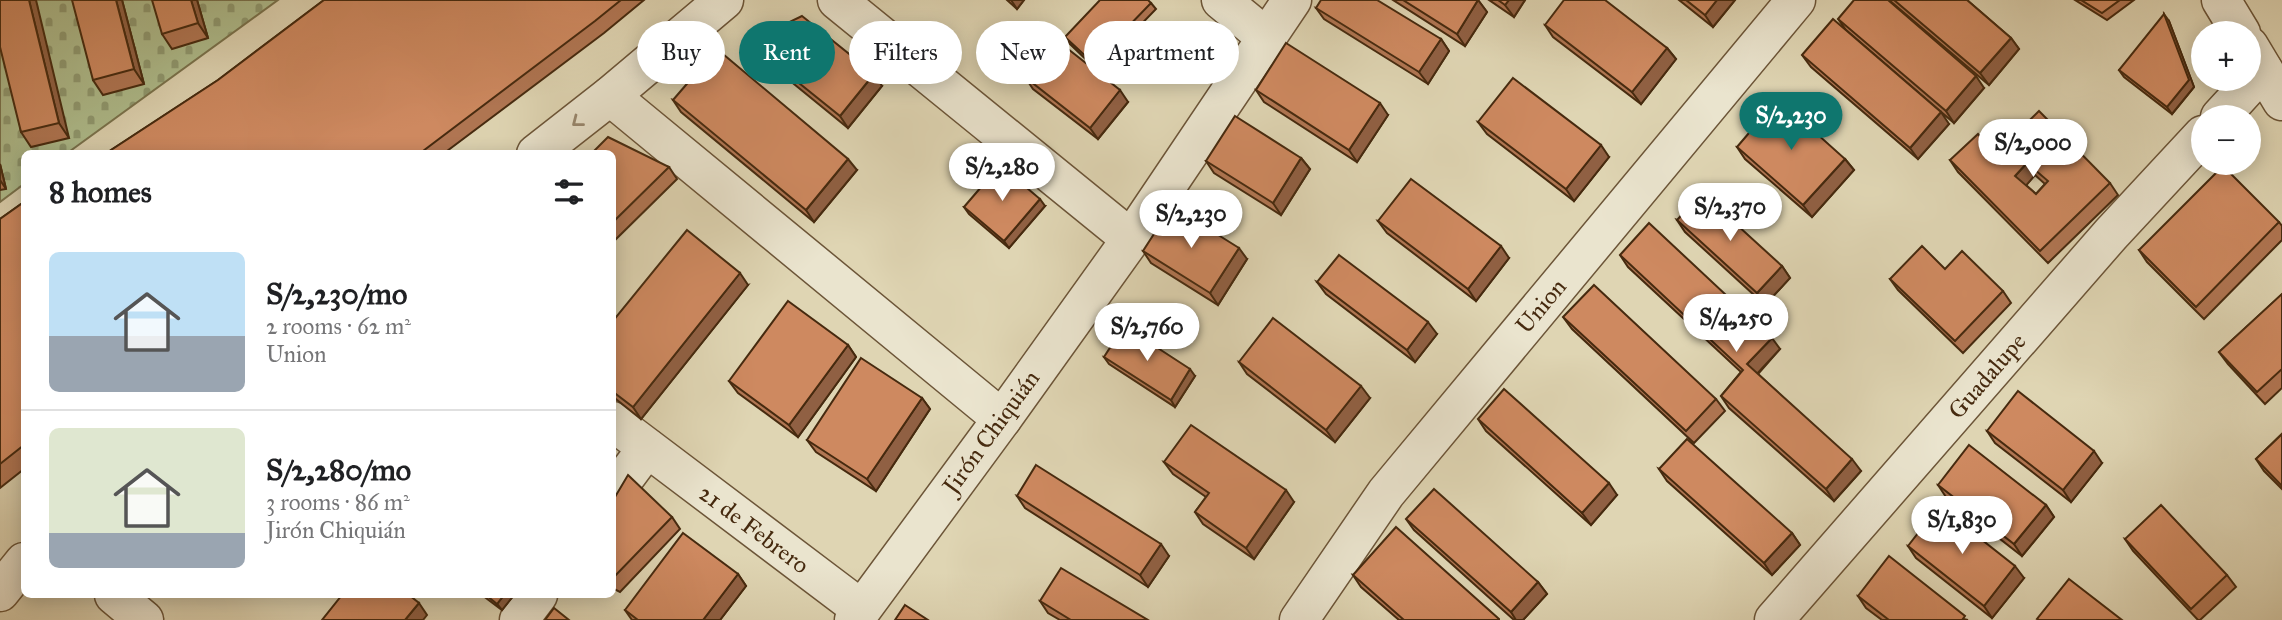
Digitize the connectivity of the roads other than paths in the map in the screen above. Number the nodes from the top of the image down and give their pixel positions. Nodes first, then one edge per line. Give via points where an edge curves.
1 (724, 0) edge
2 (838, 0) edge
3 (1221, 0) edge
4 (1292, 0) edge
5 (1796, 0) edge
6 (2221, 0) edge
7 (2234, 21) edge
8 (1267, 38) junction
9 (2265, 72) edge
10 (610, 96) junction
11 (2232, 105) edge
12 (2191, 148) edge
13 (541, 150) edge
14 (1130, 239) junction
15 (1002, 419) junction
16 (616, 424) edge
17 (647, 448) junction
18 (616, 490) edge
19 (21, 566) edge
20 (0, 592) edge
21 (118, 598) edge
22 (536, 598) edge
23 (857, 615) edge
24 (144, 620) edge
25 (519, 620) edge
26 (1299, 620) edge
27 (1774, 620) edge

1 - 10 street
2 - 14 street
3 - 8 street
4 - 8 street, Jirón Chiquián
5 - 26 street, Union via 1386,493
6 - 7 street
8 - 14 street, Jirón Chiquián
9 - 11 street
10 -> 13 street
10 - 15 street
12 - 27 street, Guadalupe
14 - 15 street, Jirón Chiquián
15 - 23 street, Jirón Chiquián
16 - 17 street, 21 de Febrero
17 - 18 street
17 - 23 street, 21 de Febrero
19 - 20 street
21 - 24 street
22 - 25 street

